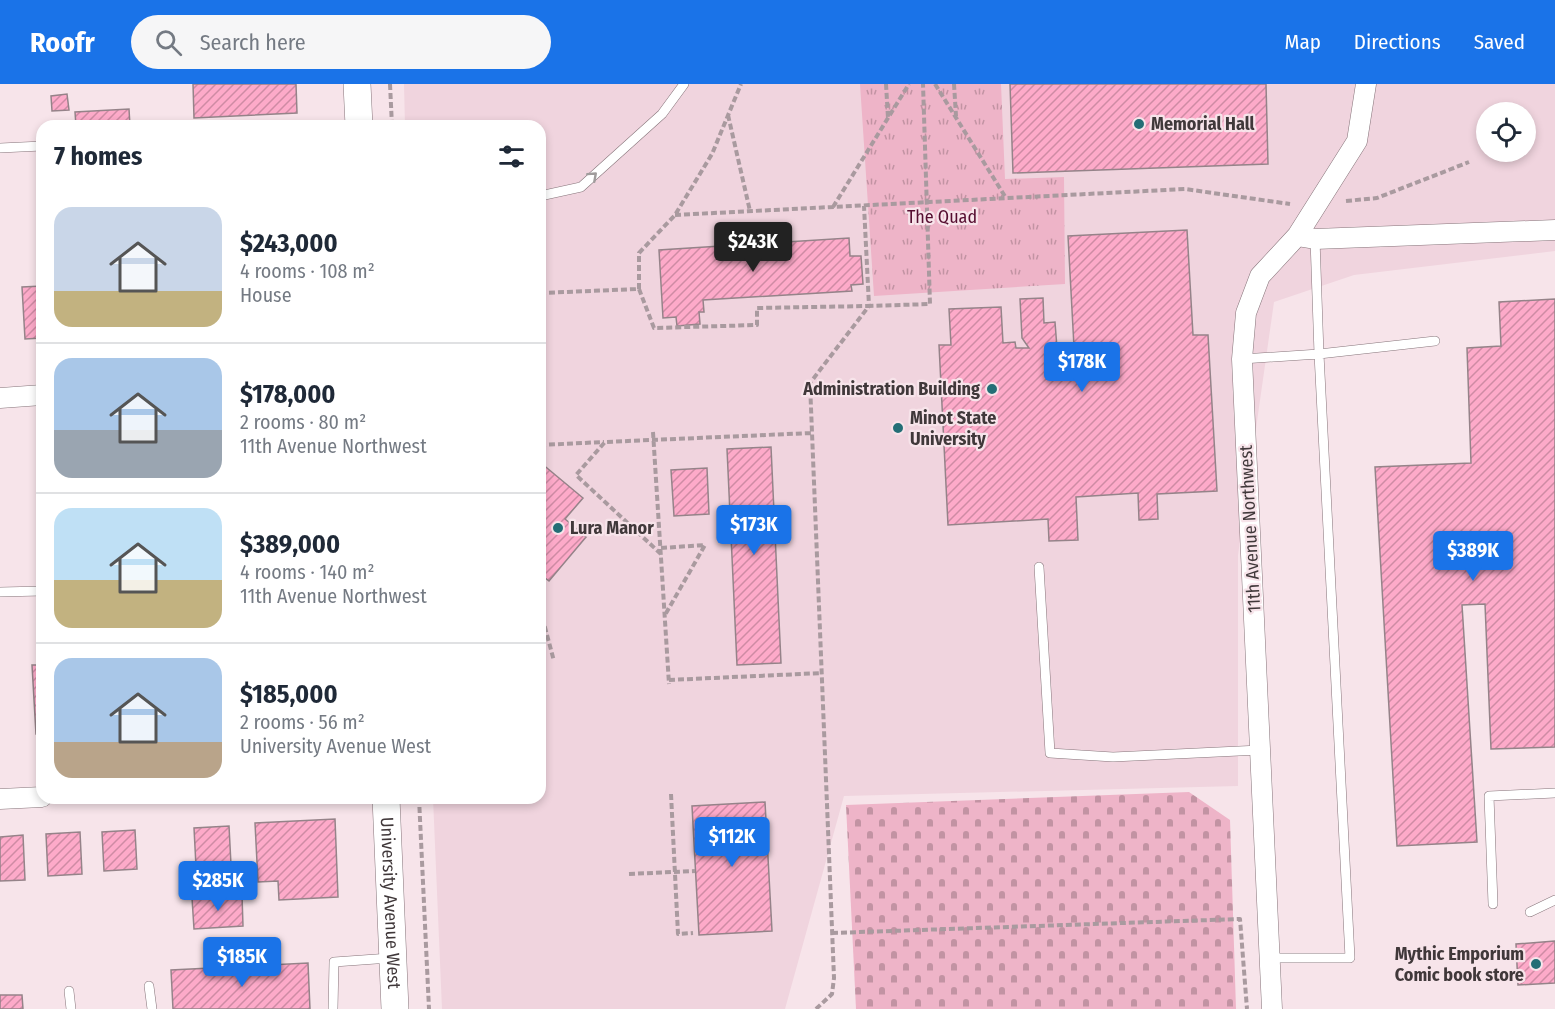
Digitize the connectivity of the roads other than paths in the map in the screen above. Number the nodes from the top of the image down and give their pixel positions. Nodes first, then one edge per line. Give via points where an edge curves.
1 (357, 84) edge
2 (684, 84) edge
3 (1366, 84) edge
4 (358, 120) edge
5 (36, 146) edge
6 (0, 148) edge
7 (546, 195) edge
8 (1555, 231) edge
9 (1306, 238) junction
10 (1435, 341) dead end
11 (1319, 354) junction
12 (1242, 359) junction
13 (36, 395) edge
14 (0, 398) edge
15 (1039, 567) dead end
16 (36, 591) edge
17 (0, 592) edge
18 (1260, 750) junction
19 (1555, 793) edge
20 (36, 797) edge
21 (0, 799) edge
22 (386, 804) edge
23 (1555, 900) edge
24 (1493, 904) dead end
25 (1530, 912) dead end
26 (1270, 957) junction
27 (393, 958) junction
28 (150, 986) dead end
29 (69, 991) dead end
30 (71, 1009) edge
31 (152, 1009) edge
32 (333, 1009) edge
33 (395, 1009) edge
34 (1272, 1009) edge

1 - 4 street
7 -> 2 lane via 581,187 662,114
3 - 9 street, 11th Avenue Northwest via 1357,141 1319,204
5 - 6 lane
8 - 9 street
9 - 11 lane
9 - 12 street, 11th Avenue Northwest via 1260,276 1246,314
10 - 11 lane
11 - 12 lane
11 - 26 lane via 1350,958
12 - 18 street, 11th Avenue Northwest
13 - 14 street
15 - 18 lane via 1050,753 1113,756
16 - 17 lane
18 - 26 street, 11th Avenue Northwest
19 - 24 lane via 1489,796
20 - 21 street
22 - 27 street, University Avenue West
23 - 25 lane
26 - 34 street, 11th Avenue Northwest
27 - 32 lane via 334,962
27 - 33 street, University Avenue West
28 - 31 lane
29 - 30 lane

